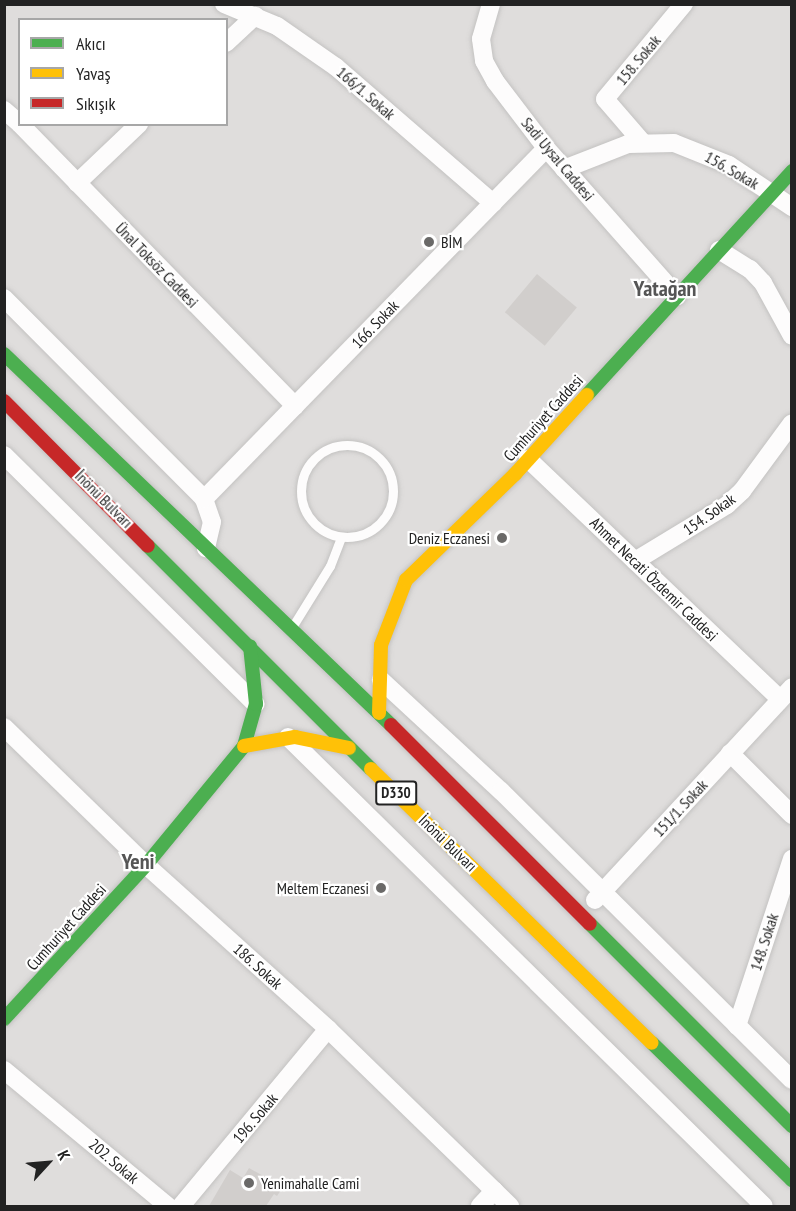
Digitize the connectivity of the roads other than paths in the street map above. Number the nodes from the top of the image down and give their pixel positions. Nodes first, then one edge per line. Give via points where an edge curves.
1 (224, 4) edge
2 (684, 4) edge
3 (486, 6) edge
4 (255, 16) junction
5 (228, 41) edge
6 (4, 110) edge
7 (18, 122) edge
8 (22, 126) edge
9 (138, 126) edge
10 (643, 143) junction
11 (546, 148) junction
12 (564, 169) junction
13 (792, 171) edge
14 (77, 183) junction
15 (771, 193) junction
16 (493, 203) junction
17 (792, 207) edge
18 (719, 250) junction
19 (677, 296) junction
20 (4, 298) edge
21 (792, 336) edge
22 (4, 354) edge
23 (4, 401) edge
24 (295, 406) junction
25 (792, 423) edge
26 (4, 455) edge
27 (528, 459) junction
28 (204, 500) junction
29 (340, 537) junction
30 (206, 548) junction
31 (635, 561) junction
32 (292, 627) junction
33 (249, 646) junction
34 (381, 680) junction
35 (788, 694) edge
36 (256, 704) junction
37 (380, 712) junction
38 (4, 727) edge
39 (288, 737) junction
40 (244, 746) junction
41 (351, 749) junction
42 (730, 753) junction
43 (792, 816) edge
44 (792, 859) edge
45 (146, 865) junction
46 (602, 892) junction
47 (580, 916) junction
48 (4, 1019) edge
49 (736, 1026) junction
50 (328, 1029) junction
51 (4, 1071) edge
52 (792, 1080) edge
53 (792, 1126) edge
54 (792, 1180) edge
55 (494, 1191) junction
56 (168, 1206) edge
57 (181, 1206) edge
58 (480, 1206) edge
59 (510, 1206) edge
60 (764, 1206) edge

1 - 4 street, 166/1. Sokak
2 - 10 street, 158. Sokak via 605,99
3 - 11 street, Sadi Uysal Caddesi via 481,39 484,60
4 - 5 street
4 - 16 street, 166/1. Sokak via 336,67
6 - 7 street, Ünal Toksöz Caddesi
8 - 14 street, Ünal Toksöz Caddesi
9 - 14 street
10 - 12 street, 156. Sokak via 628,144
10 - 15 street, 156. Sokak via 674,143 702,152
11 - 12 street, Sadi Uysal Caddesi
11 - 16 street, 166. Sokak
12 - 19 street, Sadi Uysal Caddesi
13 - 15 main road, Cumhuriyet Caddesi
14 - 24 street, Ünal Toksöz Caddesi
15 - 17 street, 156. Sokak
15 - 18 main road, Cumhuriyet Caddesi
16 - 24 street, 166. Sokak
18 - 19 main road, Cumhuriyet Caddesi
18 - 21 street via 763,283
19 - 27 main road, Cumhuriyet Caddesi
20 - 28 street
22 - 30 main road, İnönü Bulvarı / D330
23 - 33 main road, İnönü Bulvarı / D330
24 - 28 street, 166. Sokak
25 - 31 street, 154. Sokak via 742,491 727,505
26 - 36 street
27 - 31 street, Ahmet Necati Özdemir Caddesi
27 - 34 main road, Cumhuriyet Caddesi via 405,580 381,645
28 - 30 street via 212,522
29 - 29 lane via 370,531 390,508 393,493 388,471 373,453 359,446 330,448 307,467 302,481 301,496 309,517 326,532
29 - 32 lane via 330,566
30 - 32 main road, İnönü Bulvarı / D330
31 - 35 street, Ahmet Necati Özdemir Caddesi
32 - 37 main road, İnönü Bulvarı / D330
33 - 36 main road, Cumhuriyet Caddesi via 256,675
33 - 41 main road, İnönü Bulvarı / D330
34 - 37 main road, Cumhuriyet Caddesi
34 - 46 street
35 - 42 street, 151/1. Sokak
36 - 40 main road, Cumhuriyet Caddesi
37 - 47 main road, İnönü Bulvarı / D330
38 - 45 street, 186. Sokak
39 - 40 main road
39 - 41 main road via 314,738
39 - 60 street
40 - 45 main road, Cumhuriyet Caddesi
41 - 54 main road, İnönü Bulvarı / D330
42 - 43 street
42 - 46 street, 151/1. Sokak
44 - 49 street, 148. Sokak
45 - 48 main road, Cumhuriyet Caddesi
45 - 50 street, 186. Sokak
46 - 47 street, 151/1. Sokak
46 - 49 street
47 - 53 main road, İnönü Bulvarı / D330
49 - 52 street
50 - 55 street, 186. Sokak
50 - 57 street, 196. Sokak
51 - 56 street, 202. Sokak
55 - 58 street
55 - 59 street, 186. Sokak

